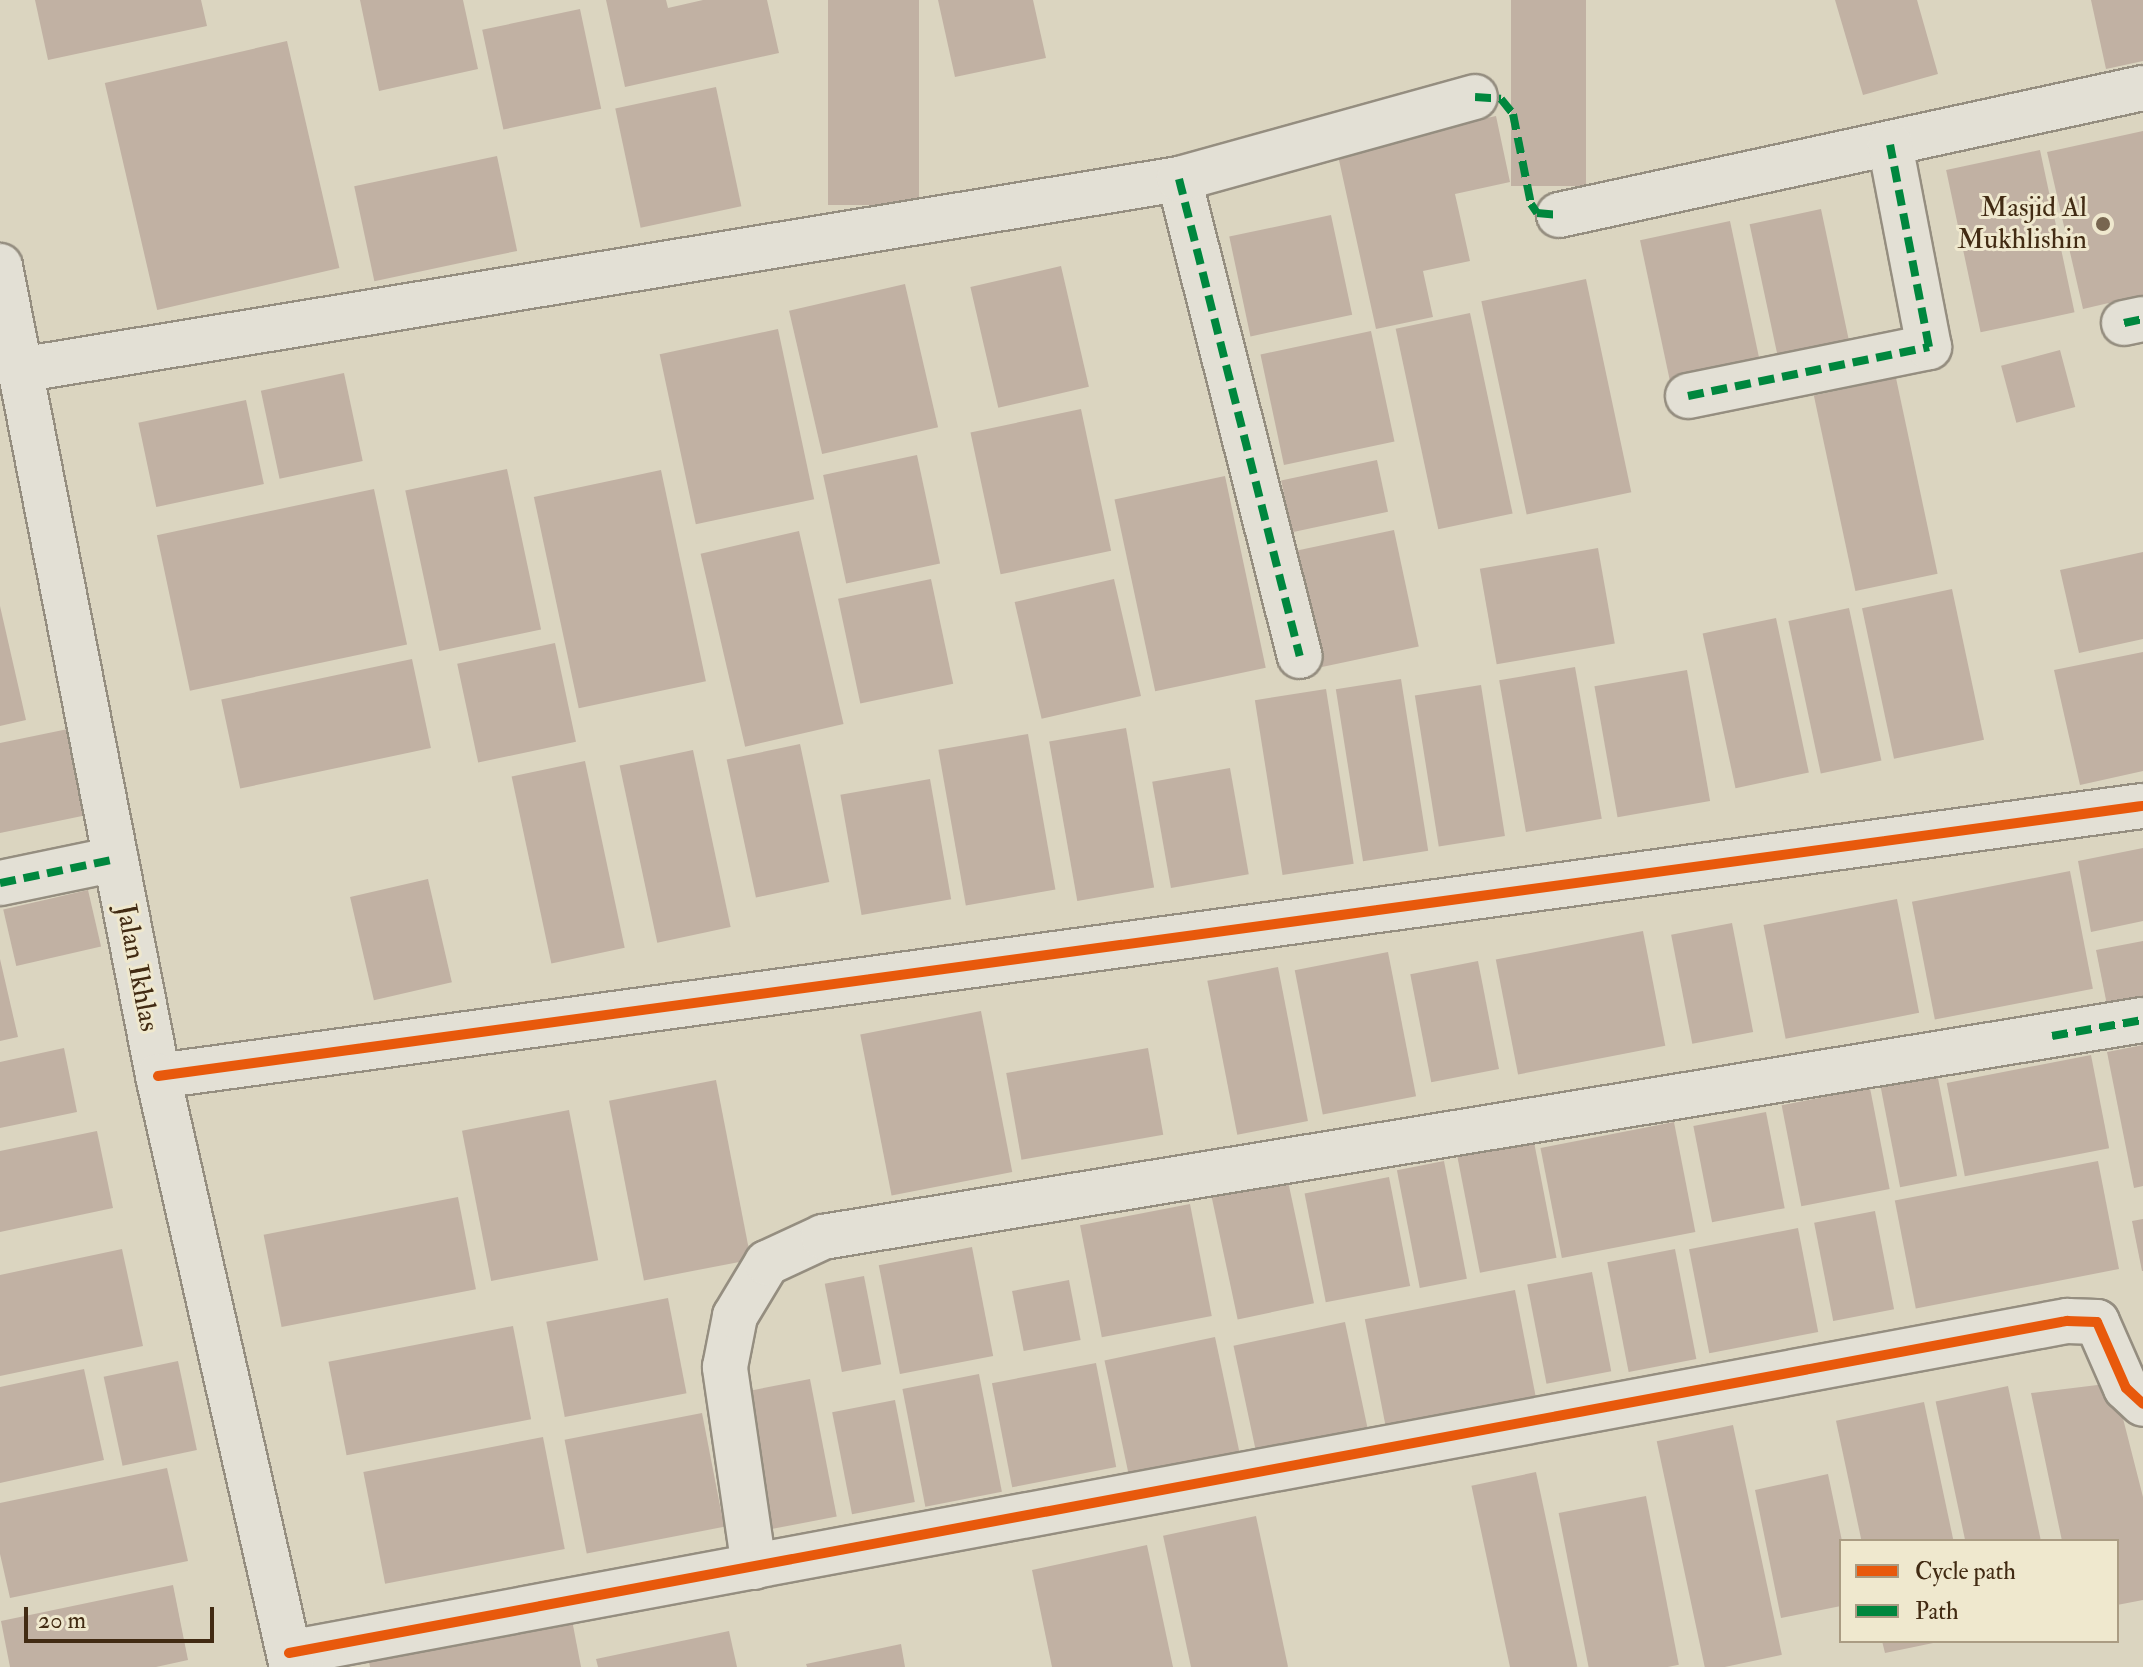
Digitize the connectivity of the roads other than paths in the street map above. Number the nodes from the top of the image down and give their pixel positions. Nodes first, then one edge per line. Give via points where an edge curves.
1 (2143, 88) edge
2 (1475, 97) dead end
3 (1890, 145) junction
4 (1179, 179) junction
5 (1559, 215) dead end
6 (0, 266) edge
7 (20, 370) junction
8 (1688, 396) dead end
9 (1300, 656) dead end
10 (2143, 806) edge
11 (116, 859) junction
12 (0, 883) edge
13 (2143, 1020) edge
14 (158, 1076) junction
15 (2143, 1404) edge
16 (754, 1567) junction
17 (291, 1660) edge

1 - 3 street
2 - 4 street
3 - 5 street
3 - 8 street via 1929,347
4 - 7 street
4 - 9 street
6 - 7 street, Jalan Ikhlas
7 - 11 street, Jalan Ikhlas
10 - 14 street
11 - 12 street
11 - 14 street, Jalan Ikhlas
13 - 16 street via 823,1237 767,1263 735,1316 725,1367
14 - 17 street, Jalan Ikhlas
15 - 16 street via 2126,1388 2097,1322 2067,1321
16 - 17 street

